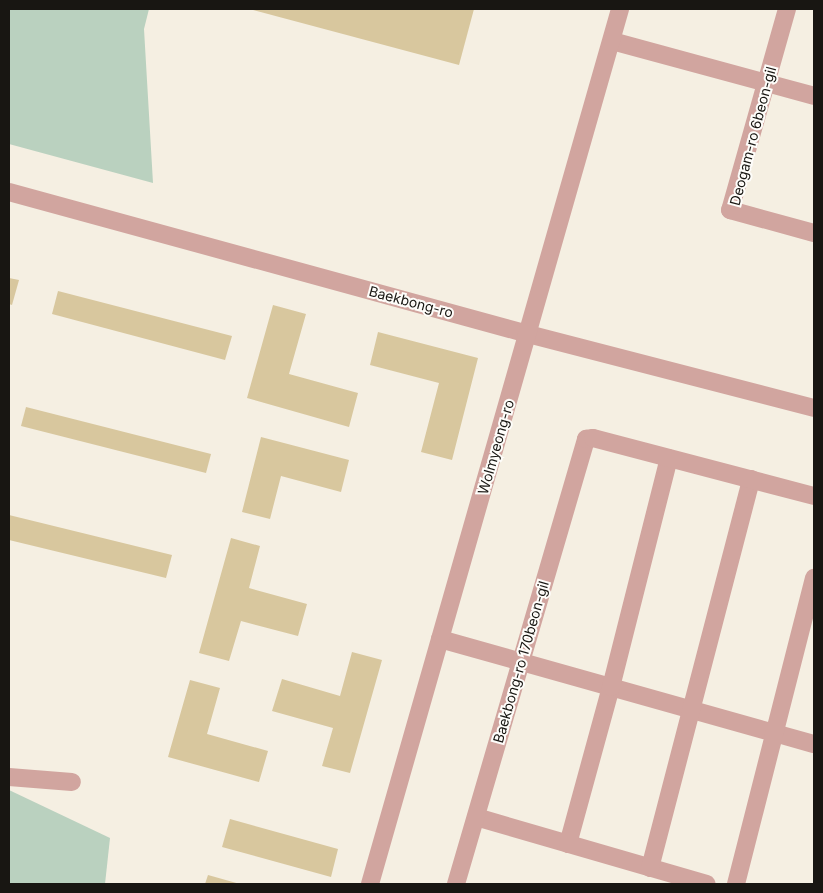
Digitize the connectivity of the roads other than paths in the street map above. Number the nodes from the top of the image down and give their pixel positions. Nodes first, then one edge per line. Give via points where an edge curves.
1 (620, 9) edge
2 (787, 9) edge
3 (612, 41) junction
4 (767, 82) junction
5 (814, 96) edge
6 (9, 192) edge
7 (814, 233) edge
8 (528, 334) junction
9 (814, 408) edge
10 (669, 458) junction
11 (750, 479) junction
12 (814, 496) edge
13 (814, 578) edge
14 (440, 639) junction
15 (521, 662) junction
16 (611, 687) junction
17 (691, 709) junction
18 (775, 733) junction
19 (814, 744) edge
20 (9, 777) edge
21 (72, 782) dead end
22 (476, 817) junction
23 (568, 844) junction
24 (650, 868) junction
25 (370, 884) edge
26 (456, 884) edge
27 (706, 884) edge
28 (736, 884) edge

1 - 3 street, Wolmyeong-ro
2 - 4 street, Deogam-ro 6beon-gil
3 - 4 street
3 - 8 street, Wolmyeong-ro
4 - 5 street
4 - 7 street, Deogam-ro 6beon-gil via 730,210
6 - 8 street, Baekbong-ro
8 - 9 street, Baekbong-ro
8 - 14 street, Wolmyeong-ro
10 - 11 street
10 - 15 street, Baekbong-ro 170beon-gil via 593,438 586,439
10 - 16 street
11 - 12 street
11 - 17 street
13 - 18 street
14 - 15 street
14 - 25 street, Wolmyeong-ro
15 - 16 street
15 - 22 street, Baekbong-ro 170beon-gil
16 - 17 street
16 - 23 street
17 - 18 street
17 - 24 street
18 - 19 street
18 - 28 street
20 - 21 street
22 - 23 street
22 - 26 street, Baekbong-ro 170beon-gil
23 - 24 street
24 - 27 street

